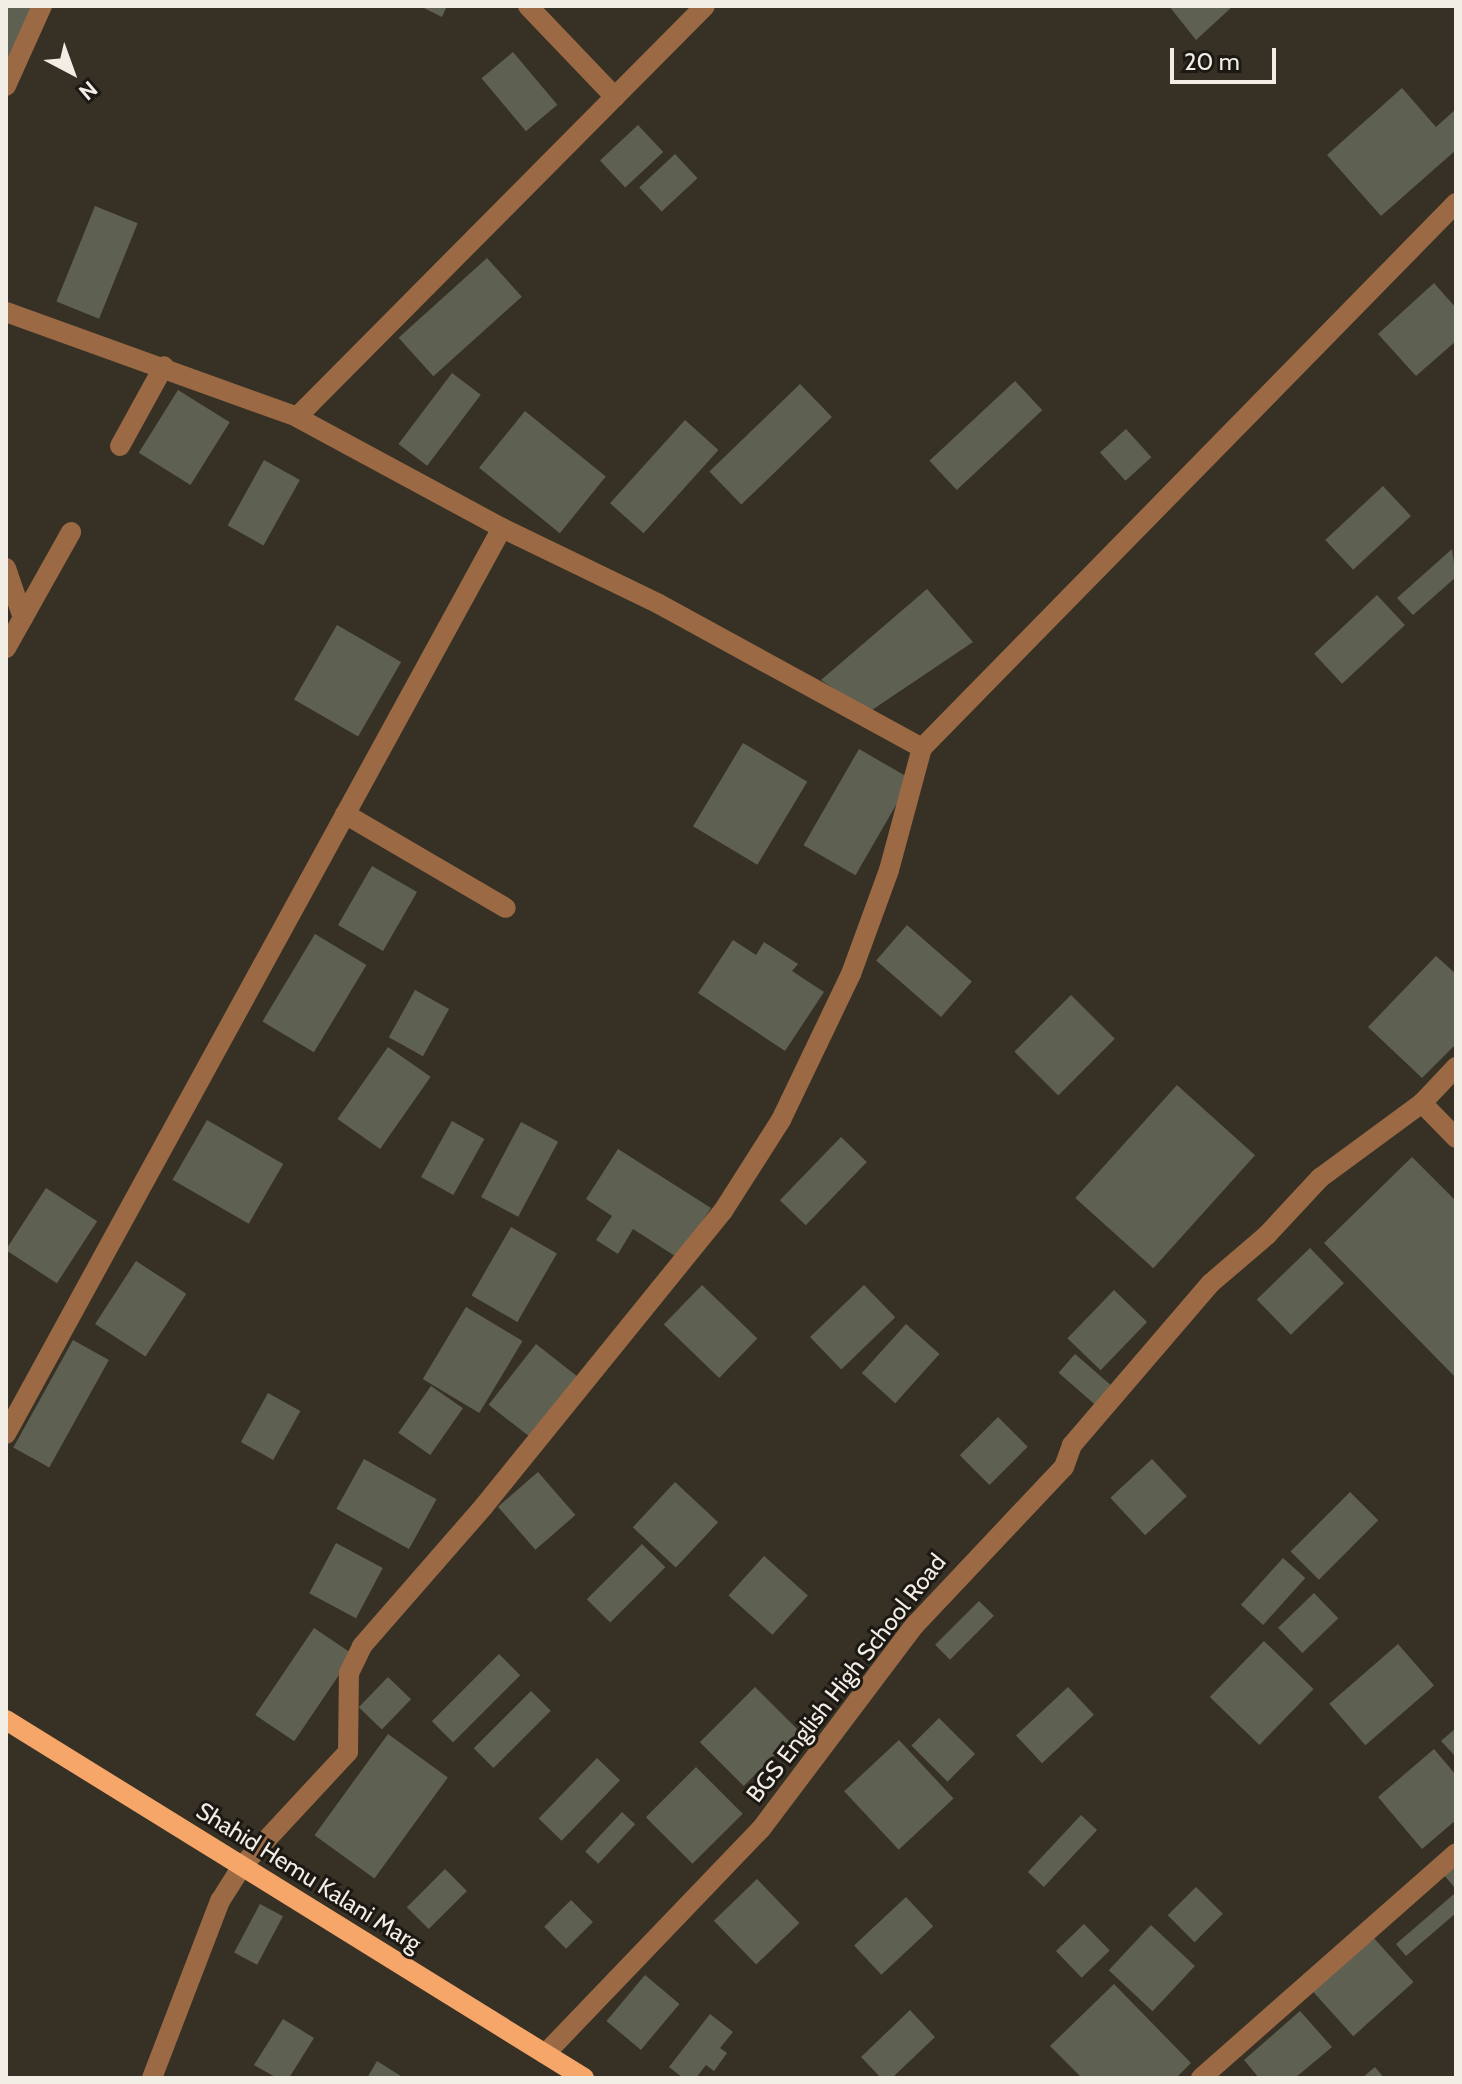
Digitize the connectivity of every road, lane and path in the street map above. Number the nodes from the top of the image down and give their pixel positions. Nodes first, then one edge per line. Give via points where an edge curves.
1 (42, 6) edge
2 (528, 6) edge
3 (705, 6) edge
4 (6, 86) edge
5 (615, 97) junction
6 (1456, 203) edge
7 (6, 312) edge
8 (164, 366) junction
9 (297, 417) junction
10 (120, 446) dead end
11 (502, 528) junction
12 (71, 532) dead end
13 (6, 568) edge
14 (23, 618) junction
15 (6, 648) edge
16 (922, 748) junction
17 (345, 814) junction
18 (506, 908) dead end
19 (1456, 1067) edge
20 (1422, 1103) junction
21 (1456, 1138) edge
22 (6, 1434) edge
23 (6, 1720) edge
24 (1456, 1853) edge
25 (242, 1866) junction
26 (545, 2054) junction
27 (152, 2078) edge
28 (584, 2078) edge
29 (1201, 2078) edge

1 - 4 street
2 - 5 street
3 - 5 street
5 - 9 street
6 - 16 street
7 - 8 street
8 - 9 street
8 - 10 street
9 - 11 street
11 - 16 street via 659,604
11 - 17 street
12 - 14 street
13 - 14 street
14 - 15 street
16 - 25 street via 889,870 851,974 781,1120 713,1223 484,1506 375,1627 349,1673 348,1752
17 - 18 street
17 - 22 street
19 - 20 street, BGS English High School Road
20 - 21 street
20 - 26 street, BGS English High School Road via 1320,1178 1267,1235 1211,1283 1072,1445 1064,1467 915,1625 761,1829
23 - 25 main road, Shahid Hemu Kalani Marg
24 - 29 street
25 - 26 main road, Shahid Hemu Kalani Marg
25 - 27 street via 220,1901
26 - 28 main road, Shahid Hemu Kalani Marg

